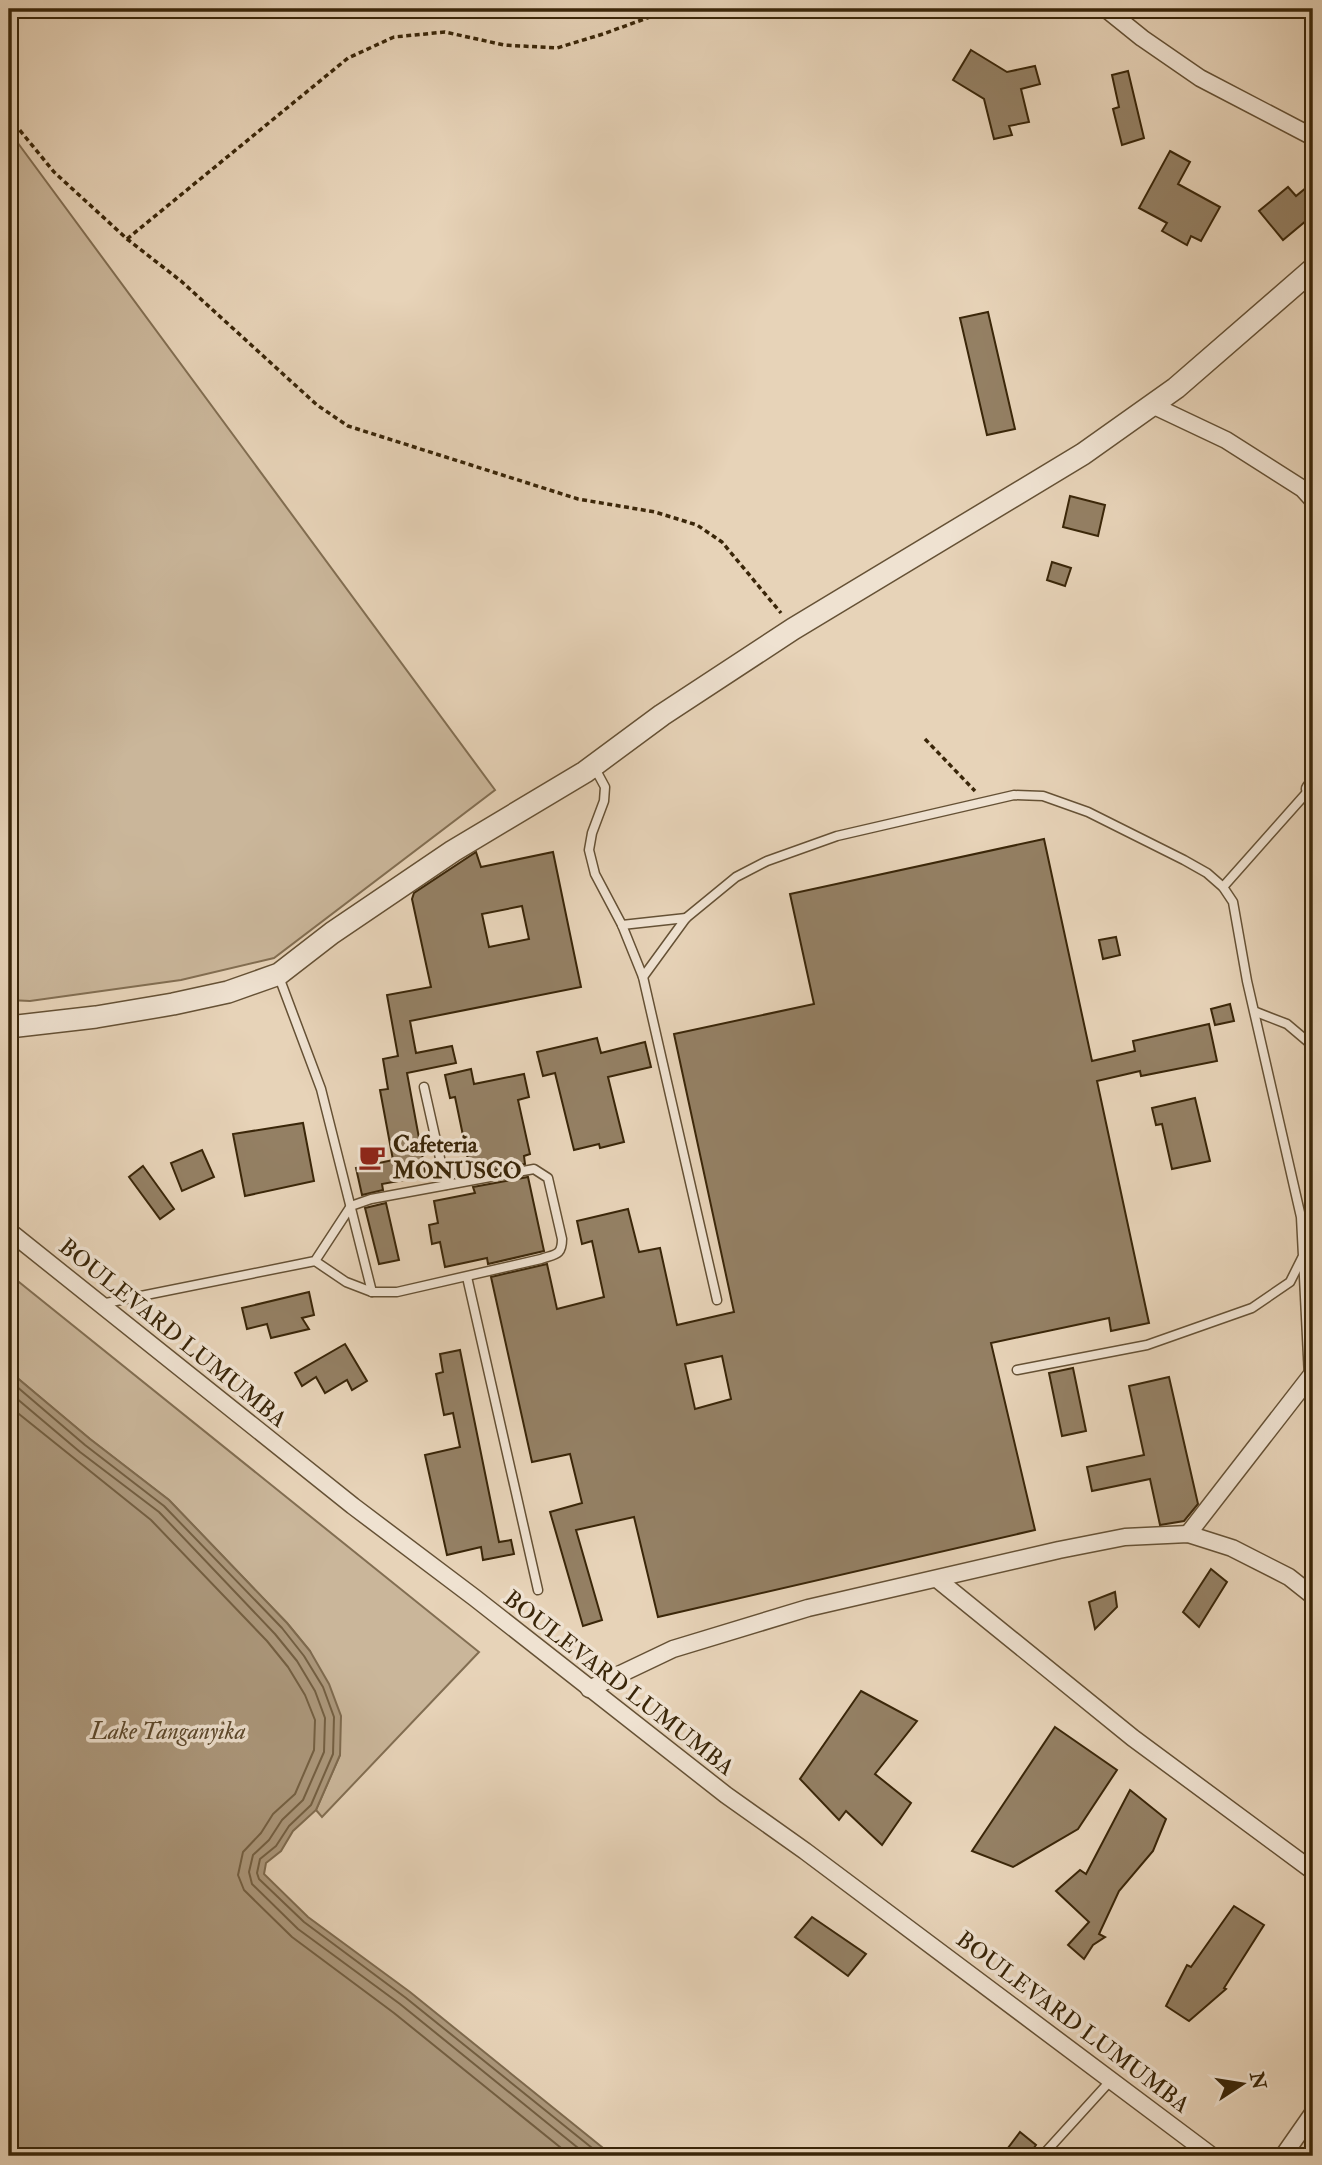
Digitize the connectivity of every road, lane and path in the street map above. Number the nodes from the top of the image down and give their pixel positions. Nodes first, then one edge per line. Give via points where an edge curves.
1 (672, 9) edge
2 (1107, 9) edge
3 (9, 117) edge
4 (1313, 137) edge
5 (127, 239) junction
6 (1313, 270) edge
7 (1152, 405) junction
8 (1313, 500) edge
9 (793, 629) junction
10 (925, 739) dead end
11 (585, 772) junction
12 (1312, 789) edge
13 (983, 802) junction
14 (1223, 887) junction
15 (686, 918) junction
16 (622, 925) junction
17 (279, 974) junction
18 (643, 977) junction
19 (1256, 1012) junction
20 (9, 1027) edge
21 (1313, 1046) edge
22 (425, 1087) dead end
23 (446, 1185) junction
24 (351, 1206) junction
25 (9, 1231) edge
26 (1303, 1256) junction
27 (315, 1261) junction
28 (467, 1277) junction
29 (372, 1292) junction
30 (717, 1300) dead end
31 (101, 1304) junction
32 (1017, 1370) dead end
33 (1311, 1375) edge
34 (1188, 1534) junction
35 (936, 1579) junction
36 (538, 1590) dead end
37 (1313, 1596) edge
38 (589, 1689) junction
39 (1313, 1871) edge
40 (1112, 2079) junction
41 (1313, 2113) edge
42 (1042, 2156) edge
43 (1213, 2156) edge
44 (1283, 2156) edge

1 - 5 path via 557,48 504,45 445,32 394,37 348,58
2 - 4 street via 1200,78
3 - 5 path via 54,172
5 - 9 path via 181,281 317,405 348,426 578,499 655,512 697,525 722,542
6 - 7 street
7 - 8 street via 1226,440
7 - 9 street via 1072,462
9 - 11 street
10 - 13 path
11 - 16 lane via 598,774 605,788 589,850 595,874
11 - 17 street via 453,851
12 - 14 lane
13 - 14 lane via 1014,795 1043,796 1088,812 1184,860
13 - 15 lane via 837,836 767,861 736,877
14 - 19 lane via 1233,902
15 - 16 lane
15 - 18 lane
16 - 18 lane
17 - 20 street via 173,1004
17 - 24 lane via 321,1089
18 - 30 lane
19 - 21 lane via 1287,1024
19 - 26 lane via 1301,1217
22 - 23 lane
23 - 24 lane
23 - 28 lane via 540,1171 548,1178 562,1239 558,1254
24 - 27 lane
24 - 29 lane
25 - 31 street, BOULEVARD LUMUMBA
26 - 32 lane via 1290,1282 1252,1308 1147,1345
26 - 33 lane
27 - 29 lane via 346,1282
27 - 31 lane
28 - 29 lane via 397,1292
28 - 36 lane
31 - 38 street, BOULEVARD LUMUMBA
33 - 34 street
34 - 35 street via 1125,1537
34 - 37 street via 1232,1548 1289,1577
35 - 38 street via 808,1608 697,1641 649,1658
35 - 39 street via 1133,1738
38 - 40 street, BOULEVARD LUMUMBA via 726,1796
40 - 42 lane
40 - 43 street, BOULEVARD LUMUMBA
41 - 44 street

